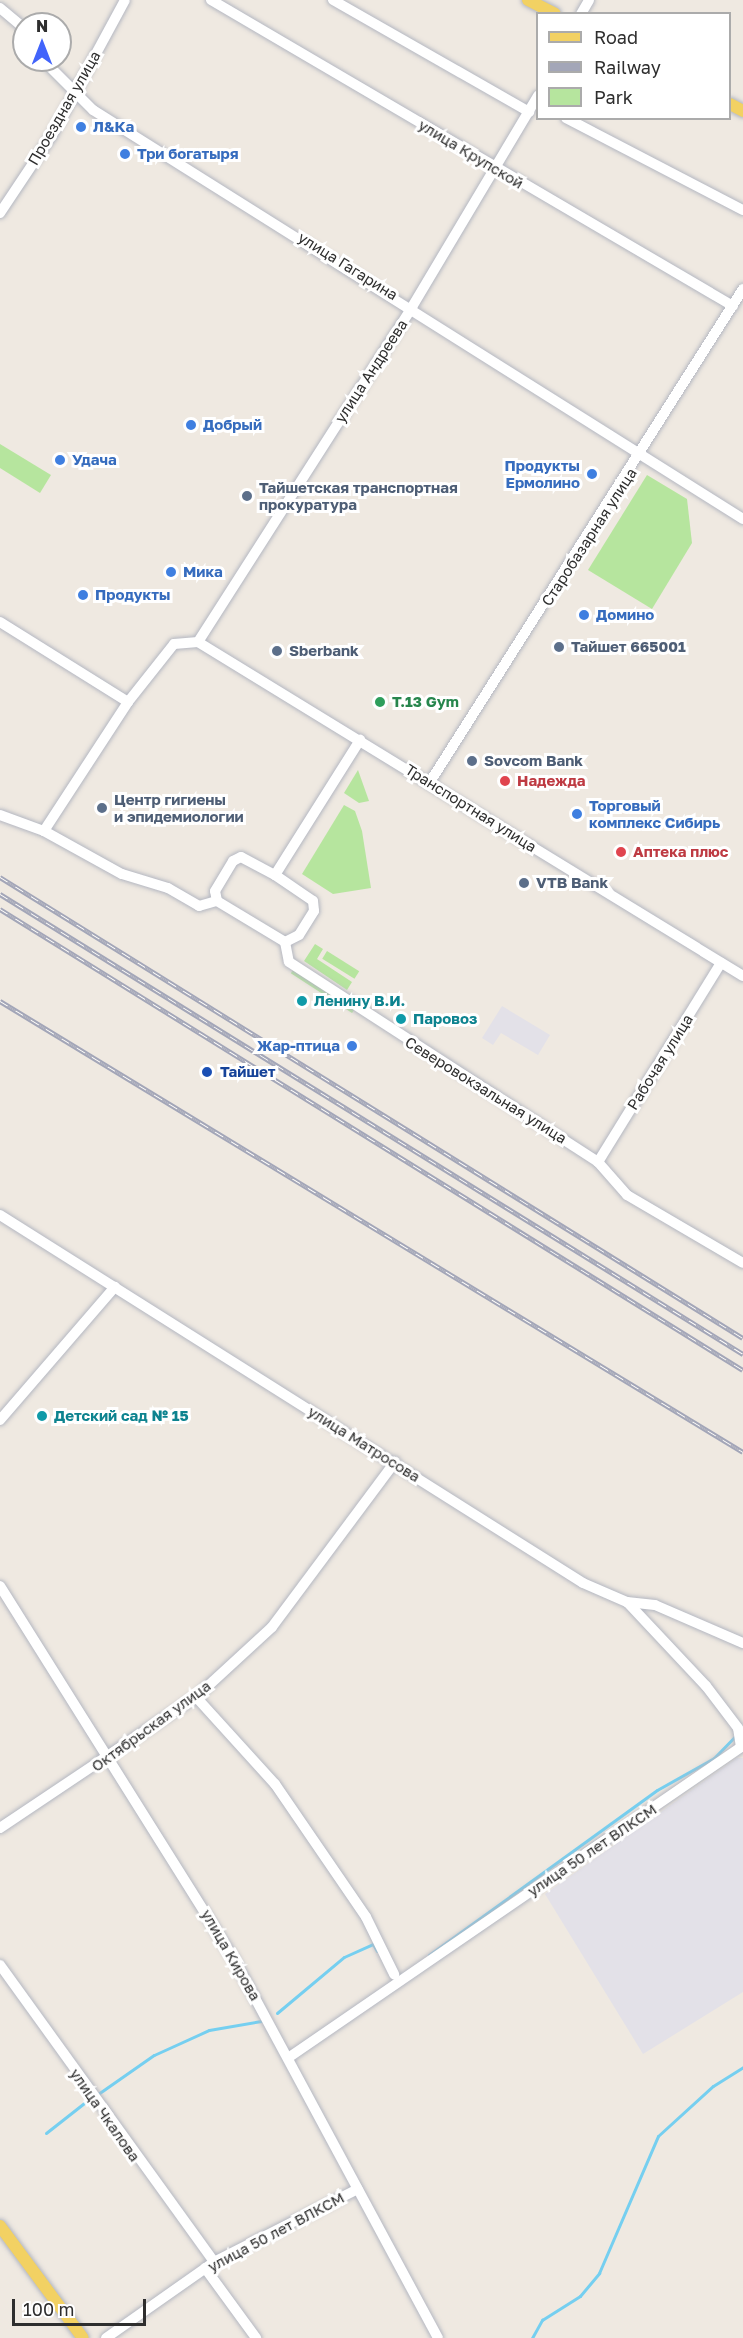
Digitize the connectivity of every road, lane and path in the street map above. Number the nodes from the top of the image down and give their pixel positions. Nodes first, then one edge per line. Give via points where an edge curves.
1 (125, 0) edge
2 (211, 0) edge
3 (333, 0) edge
4 (528, 0) edge
5 (0, 8) edge
6 (551, 12) edge
7 (12, 18) edge
8 (53, 72) edge
9 (72, 95) junction
10 (534, 103) edge
11 (570, 120) edge
12 (494, 169) junction
13 (743, 210) edge
14 (0, 213) edge
15 (743, 289) edge
16 (733, 306) junction
17 (412, 307) junction
18 (643, 454) junction
19 (743, 519) edge
20 (0, 622) edge
21 (198, 642) junction
22 (128, 702) junction
23 (360, 740) junction
24 (430, 782) junction
25 (0, 814) edge
26 (44, 831) junction
27 (275, 875) junction
28 (217, 901) junction
29 (285, 942) junction
30 (721, 963) junction
31 (743, 976) edge
32 (598, 1162) junction
33 (0, 1215) edge
34 (743, 1263) edge
35 (115, 1287) junction
36 (0, 1420) edge
37 (395, 1462) junction
38 (0, 1586) edge
39 (627, 1602) junction
40 (743, 1643) edge
41 (196, 1697) junction
42 (111, 1756) junction
43 (0, 1828) edge
44 (0, 1965) edge
45 (394, 1974) dead end
46 (288, 2058) junction
47 (358, 2189) junction
48 (0, 2226) edge
49 (210, 2265) junction
50 (83, 2338) edge
51 (106, 2338) edge
52 (256, 2338) edge
53 (438, 2338) edge

1 - 9 street, Проездная улица
2 - 12 street, улица Крупской
3 - 10 street
4 - 6 main road
5 - 7 street
8 - 9 street, улица Гагарина
9 - 14 street, Проездная улица
9 - 17 street, улица Гагарина
10 - 12 street, улица Андреева
11 - 13 street
12 - 16 street, улица Крупской
12 - 17 street, улица Андреева
15 - 16 street, Старобазарная улица
16 - 18 street, Старобазарная улица
17 - 18 street, улица Гагарина
17 - 21 street, улица Андреева
18 - 19 street, улица Гагарина
18 - 24 street, Старобазарная улица
20 - 22 street
21 - 22 street via 174,644
21 - 23 street, Транспортная улица
22 - 26 street
23 - 24 street, Транспортная улица
23 - 27 street
24 - 30 street, Транспортная улица
25 - 26 street
26 - 28 street via 122,874 168,888 200,906
27 - 28 street via 241,857 233,861 215,891
27 - 29 street via 313,901 314,911 299,935
28 - 29 street
29 - 32 street, Северовокзальная улица via 289,962
30 - 31 street, Транспортная улица
30 - 32 street, Рабочая улица
32 - 34 street, Северовокзальная улица via 627,1195
33 - 35 street, улица Матросова
35 - 36 street
35 - 37 street, улица Матросова
37 - 39 street, улица Матросова via 583,1583
37 - 41 street, Октябрьская улица via 272,1627
38 - 42 street, улица Кирова
39 - 40 street, улица Матросова via 656,1605
39 - 46 street, улица 50 лет ВЛКСМ via 706,1686 738,1728 741,1747
41 - 42 street, Октябрьская улица
41 - 45 street via 275,1784 366,1917
42 - 43 street, Октябрьская улица
42 - 46 street, улица Кирова
44 - 49 street, улица Чкалова
46 - 47 street, улица Кирова
47 - 49 street, улица 50 лет ВЛКСМ
47 - 53 street, улица Кирова
48 - 50 main road
49 - 51 street, улица 50 лет ВЛКСМ
49 - 52 street, улица Чкалова

